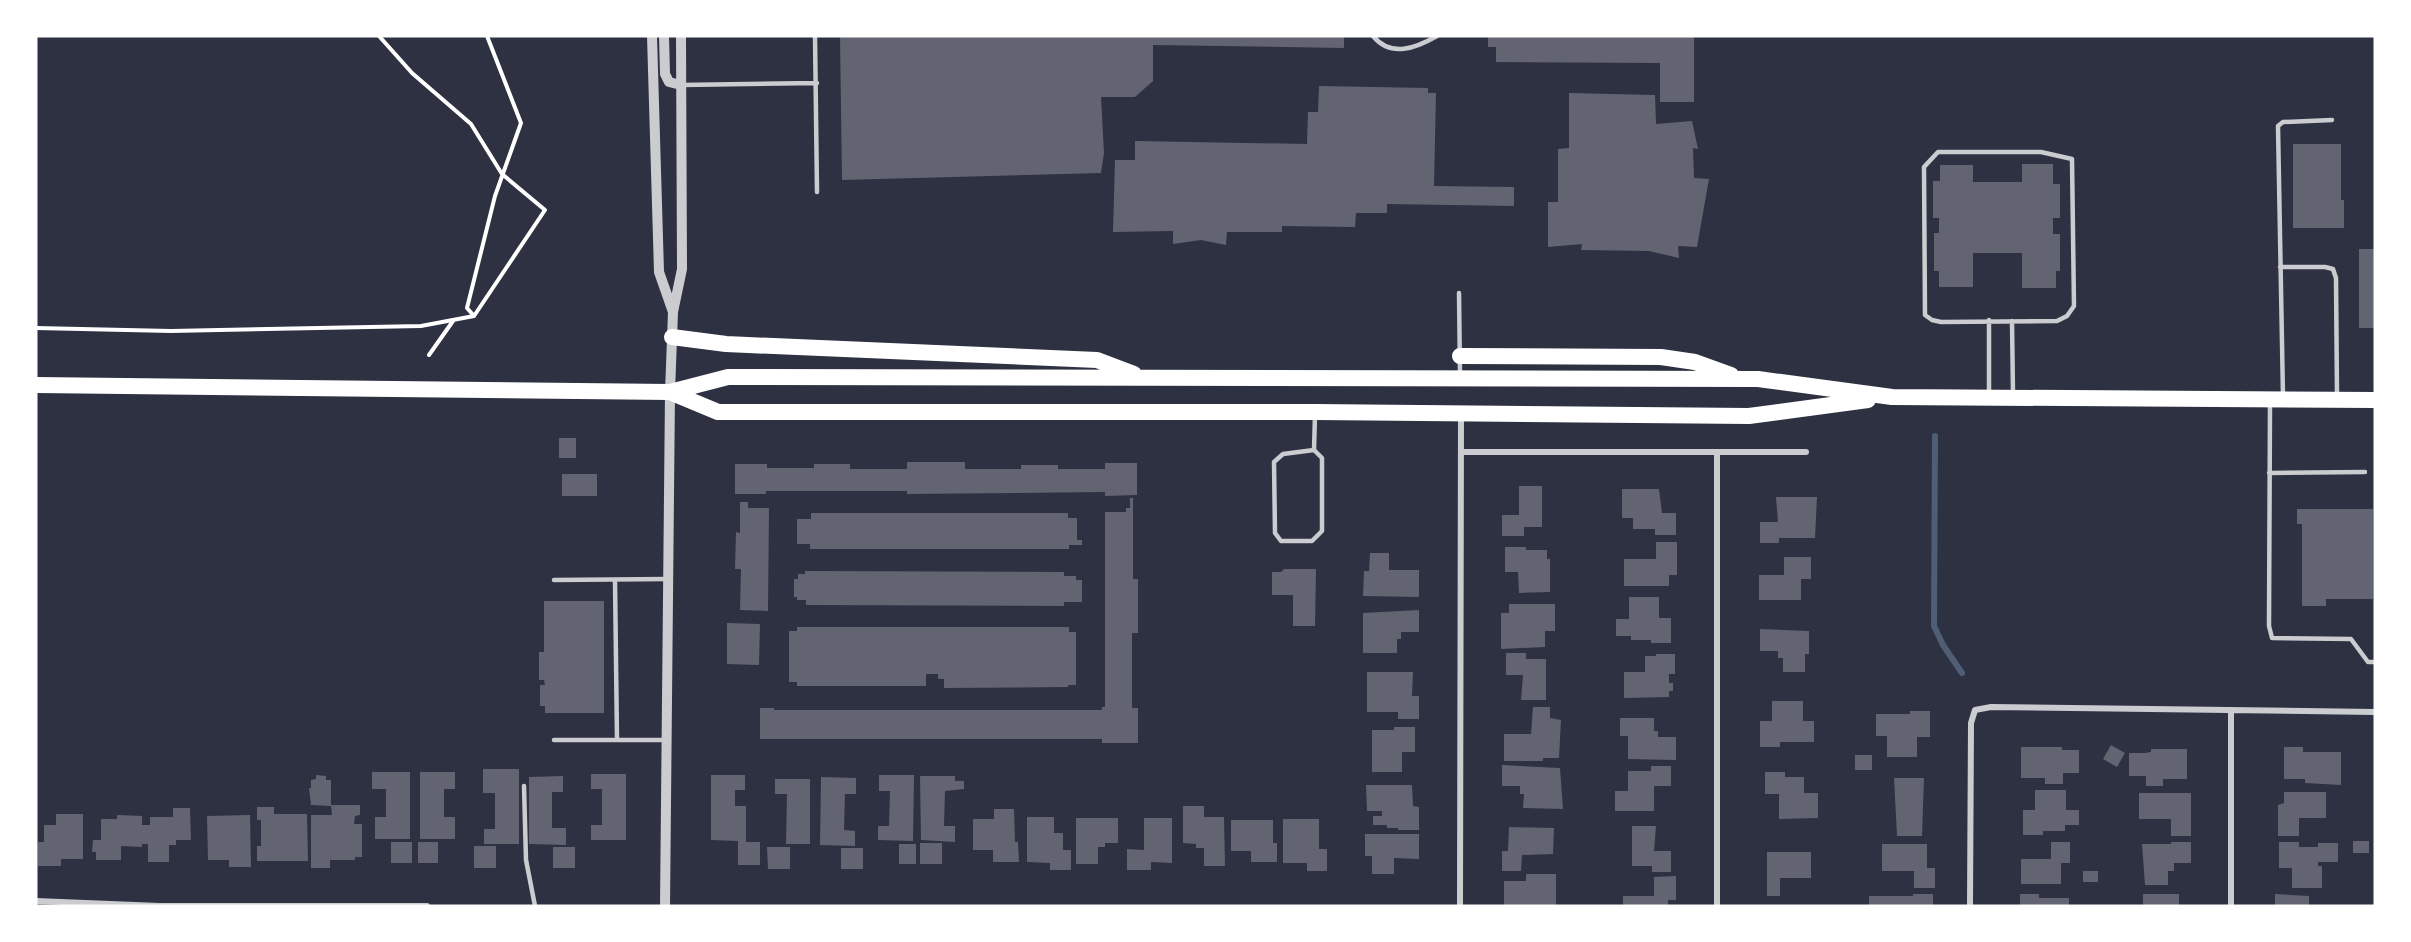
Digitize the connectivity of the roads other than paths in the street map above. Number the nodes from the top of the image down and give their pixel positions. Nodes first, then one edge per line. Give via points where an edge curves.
1 (652, 36) edge
2 (664, 36) edge
3 (681, 36) edge
4 (815, 36) edge
5 (1373, 36) edge
6 (1437, 36) edge
7 (816, 83) junction
8 (681, 85) junction
9 (2332, 120) dead end
10 (817, 192) dead end
11 (2280, 267) junction
12 (1459, 293) dead end
13 (673, 312) junction
14 (1989, 320) junction
15 (2012, 321) junction
16 (672, 337) junction
17 (1460, 356) junction
18 (1143, 378) junction
19 (1460, 379) junction
20 (1743, 379) junction
21 (36, 385) edge
22 (670, 392) junction
23 (1892, 397) junction
24 (1989, 397) junction
25 (2013, 397) junction
26 (2276, 398) junction
27 (2337, 399) junction
28 (2375, 399) edge
29 (1315, 412) junction
30 (1461, 413) junction
31 (1314, 450) junction
32 (1461, 452) junction
33 (1717, 452) junction
34 (1806, 452) dead end
35 (2365, 472) dead end
36 (2269, 473) junction
37 (668, 579) junction
38 (555, 580) dead end
39 (615, 580) junction
40 (2375, 662) edge
41 (2231, 711) junction
42 (2375, 712) edge
43 (554, 740) dead end
44 (617, 740) junction
45 (666, 740) junction
46 (524, 786) dead end
47 (36, 901) edge
48 (160, 906) edge
49 (413, 906) edge
50 (427, 906) edge
51 (535, 906) edge
52 (665, 906) edge
53 (1460, 906) edge
54 (1716, 906) edge
55 (1970, 906) edge
56 (2231, 906) edge

1 - 13 street via 659,272
2 - 8 street via 665,74 669,82
3 - 8 street
4 - 7 lane
5 - 6 lane via 1389,49 1406,49
7 - 8 lane
7 - 10 lane
8 - 13 street via 682,269
9 - 11 lane via 2283,122 2278,126
11 - 26 lane
11 - 27 lane via 2333,269
12 - 17 lane
13 - 16 street
14 - 15 lane
14 - 15 lane via 1941,322 1925,315 1924,166 1938,152 2041,152 2072,159 2074,306 2057,321
14 - 24 lane
15 - 25 lane
16 - 18 highway via 726,344 1097,360
16 - 22 street
17 - 19 lane
17 - 20 highway via 1661,357 1695,362
18 - 19 highway
18 - 22 highway via 728,377
19 - 20 highway
20 - 23 highway
21 - 22 highway
22 - 29 highway via 718,412
22 - 37 street
23 - 24 highway
23 - 30 highway via 1749,416
24 - 25 highway
25 - 26 highway
26 - 27 highway
26 - 36 lane
27 - 28 highway
29 - 30 highway
29 - 31 lane
30 - 32 street
31 - 31 lane via 1322,458 1322,531 1312,541 1281,541 1275,533 1274,462 1283,454
32 - 33 street
32 - 53 street
33 - 34 street
33 - 54 street
35 - 36 lane
36 - 40 lane via 2272,638 2351,639 2368,662
37 - 39 lane
37 - 45 street
38 - 39 lane
39 - 44 lane
41 - 42 street
41 - 55 street via 1991,707 1975,710 1971,723
41 - 56 street
43 - 44 lane
44 - 45 lane
45 - 52 street
46 - 51 lane via 526,860
47 - 48 street
48 - 49 street
49 - 50 street

